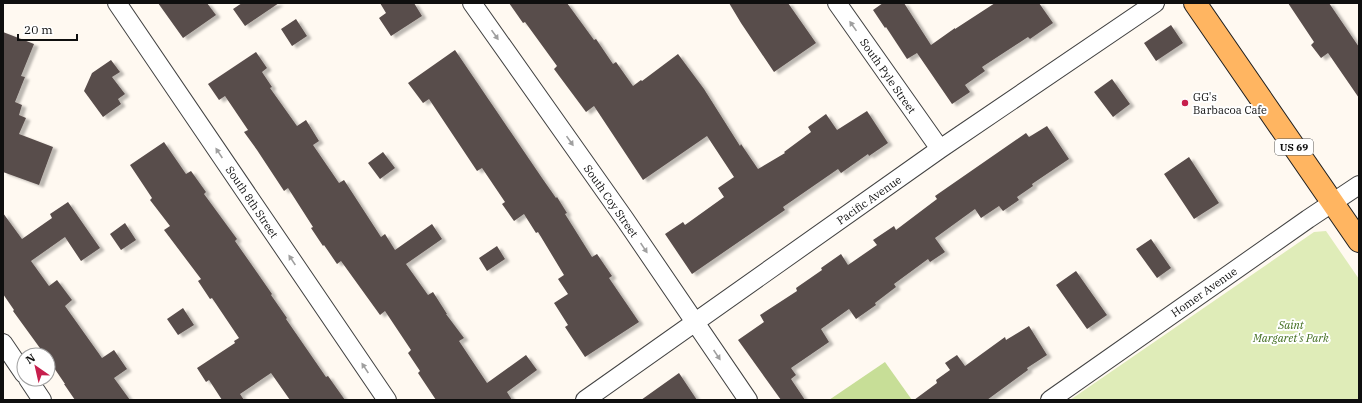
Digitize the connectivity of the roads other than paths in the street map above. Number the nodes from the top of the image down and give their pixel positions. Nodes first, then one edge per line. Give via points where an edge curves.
1 (117, 3) edge
2 (472, 3) edge
3 (837, 3) edge
4 (1155, 3) edge
5 (1195, 3) edge
6 (940, 149) junction
7 (1359, 185) edge
8 (1333, 202) junction
9 (1359, 241) edge
10 (695, 323) junction
11 (3, 343) edge
12 (16, 362) edge
13 (33, 387) edge
14 (42, 400) edge
15 (387, 400) edge
16 (585, 400) edge
17 (748, 400) edge
18 (1050, 400) edge

15 -> 1 street, South 8th Street
2 -> 10 street, South Coy Street
6 -> 3 street, South Pyle Street
4 - 6 street, Pacific Avenue
5 - 8 main road, US 69
6 - 10 street, Pacific Avenue
7 - 8 street, Homer Avenue
8 - 9 main road, US 69
8 - 18 street, Homer Avenue
10 - 16 street, Pacific Avenue
10 -> 17 street, South Coy Street
11 - 12 street
13 - 14 street

